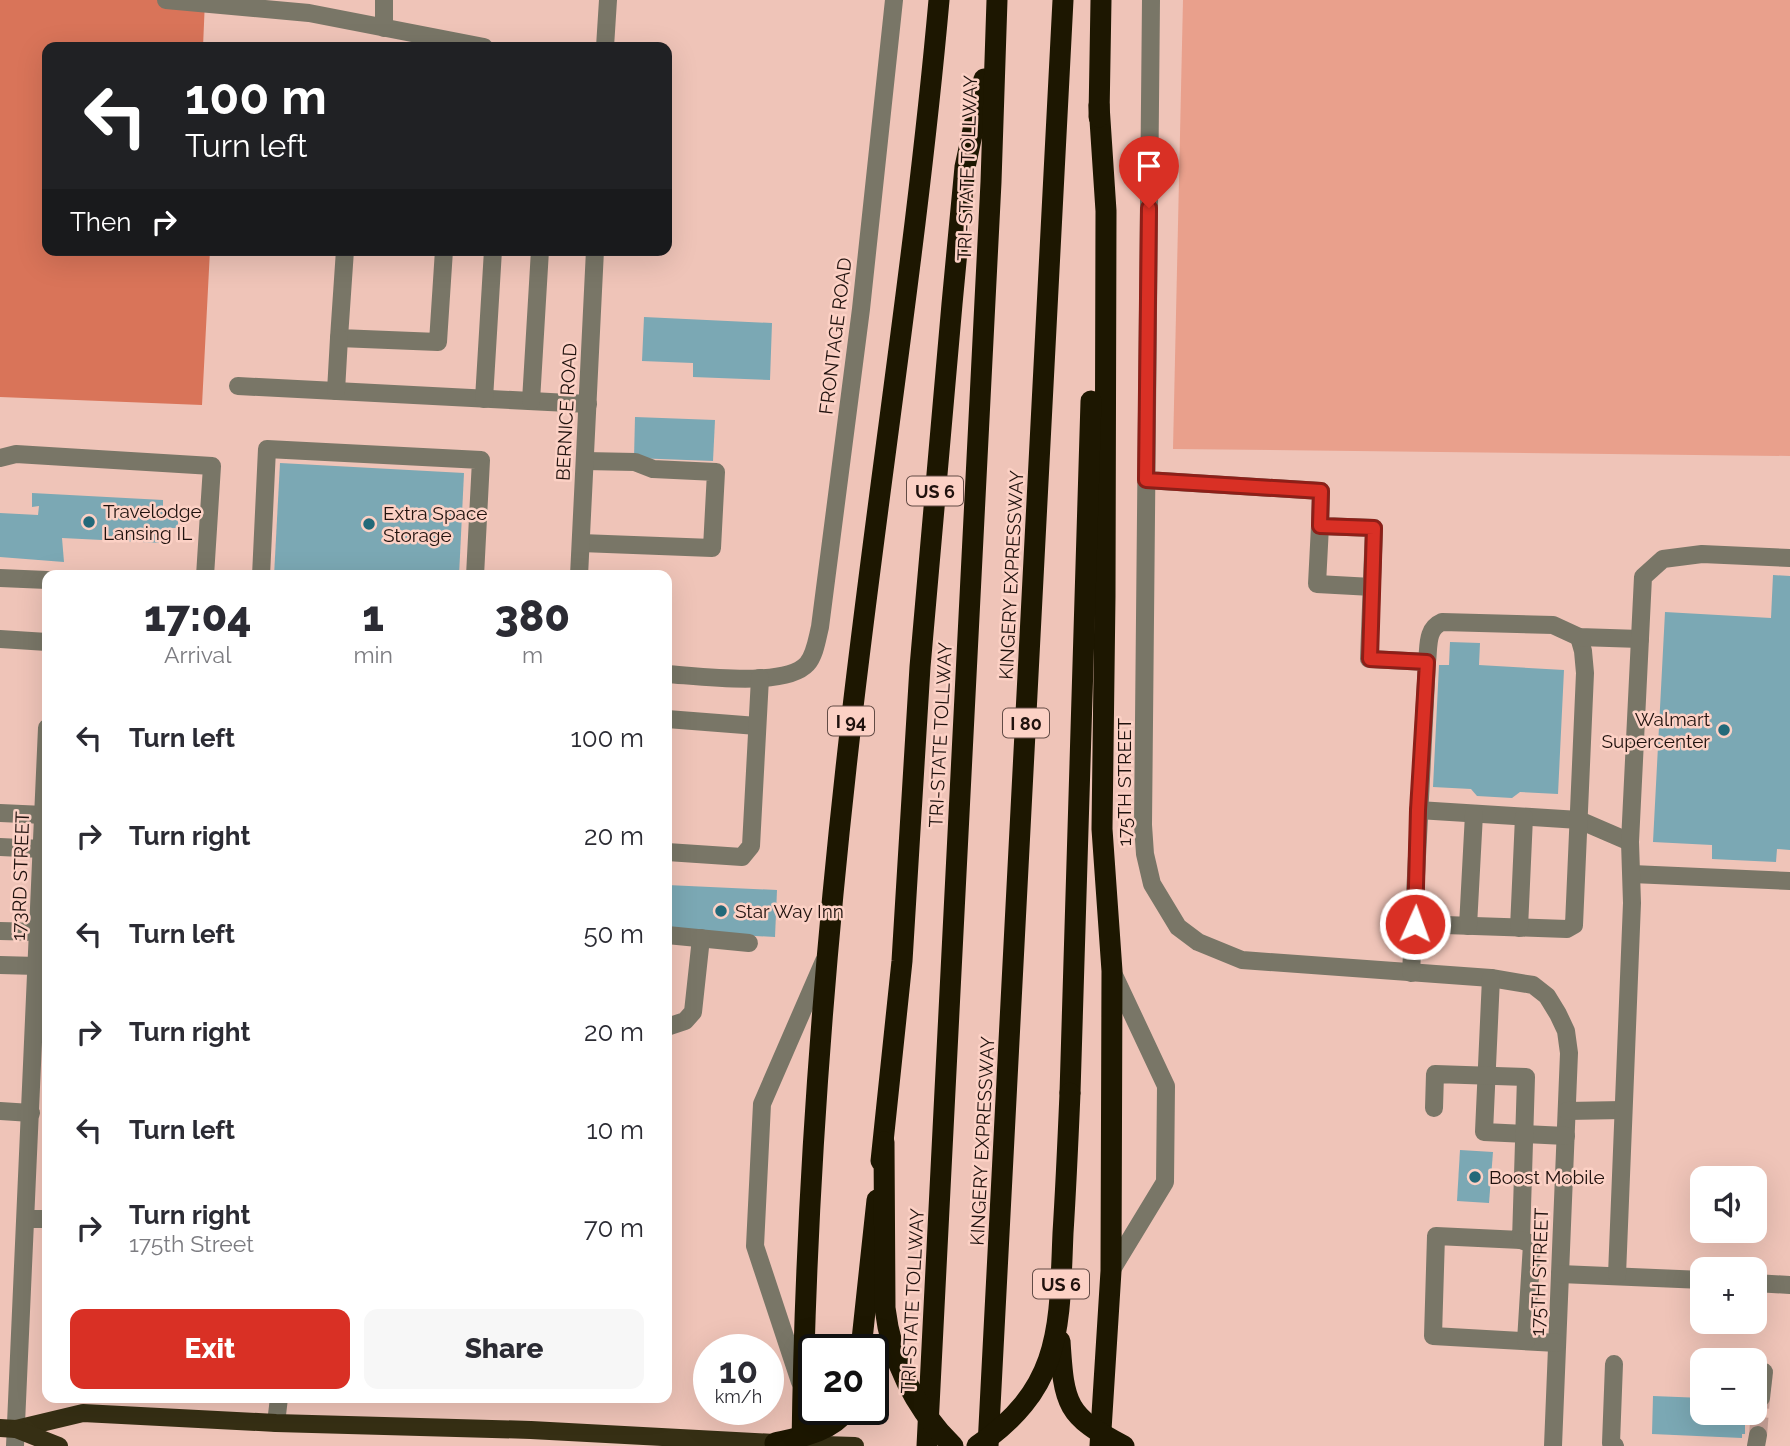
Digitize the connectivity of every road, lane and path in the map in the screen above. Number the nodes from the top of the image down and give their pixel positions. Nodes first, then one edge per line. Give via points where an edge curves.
1 (166, 0) edge
2 (384, 0) edge
3 (608, 0) edge
4 (894, 0) edge
5 (939, 0) edge
6 (997, 0) edge
7 (1063, 0) edge
8 (1101, 0) edge
9 (1151, 0) edge
10 (996, 25) junction
11 (384, 28) junction
12 (458, 42) edge
13 (606, 42) edge
14 (1099, 105) junction
15 (345, 256) edge
16 (444, 256) edge
17 (493, 256) edge
18 (540, 256) edge
19 (595, 256) edge
20 (339, 338) junction
21 (238, 386) dead end
22 (336, 391) junction
23 (484, 399) junction
24 (531, 401) junction
25 (588, 404) junction
26 (0, 458) edge
27 (585, 461) junction
28 (1146, 480) junction
29 (1320, 526) junction
30 (581, 543) junction
31 (1790, 558) edge
32 (205, 570) edge
33 (261, 570) edge
34 (475, 570) edge
35 (579, 570) edge
36 (0, 578) edge
37 (42, 580) edge
38 (1372, 587) junction
39 (1579, 637) junction
40 (0, 639) edge
41 (1640, 639) junction
42 (42, 642) edge
43 (1427, 662) junction
44 (672, 674) edge
45 (760, 678) junction
46 (672, 719) edge
47 (757, 726) junction
48 (42, 808) edge
49 (1418, 810) junction
50 (0, 813) edge
51 (1474, 814) junction
52 (1524, 817) junction
53 (1579, 820) junction
54 (1630, 842) junction
55 (0, 847) edge
56 (42, 849) joint
57 (672, 852) edge
58 (1632, 874) junction
59 (1790, 881) edge
60 (1415, 924) junction
61 (1468, 926) junction
62 (1518, 928) junction
63 (0, 931) edge
64 (39, 932) junction
65 (672, 936) edge
66 (701, 939) junction
67 (749, 943) dead end
68 (828, 952) junction
69 (0, 965) edge
70 (37, 966) junction
71 (1112, 971) junction
72 (1411, 973) junction
73 (1491, 978) junction
74 (672, 1025) edge
75 (1487, 1076) junction
76 (40, 1079) edge
77 (1434, 1108) dead end
78 (1623, 1110) junction
79 (0, 1111) edge
80 (1567, 1111) junction
81 (31, 1113) junction
82 (1524, 1133) junction
83 (1566, 1136) junction
84 (884, 1142) junction
85 (26, 1219) junction
86 (42, 1219) edge
87 (1521, 1240) junction
88 (1111, 1271) junction
89 (1560, 1273) junction
90 (1617, 1275) junction
91 (1690, 1279) edge
92 (1767, 1284) edge
93 (1790, 1285) edge
94 (1058, 1324) junction
95 (806, 1334) edge
96 (863, 1334) edge
97 (1527, 1341) junction
98 (1557, 1343) junction
99 (1614, 1364) dead end
100 (798, 1376) edge
101 (278, 1403) edge
102 (276, 1423) junction
103 (802, 1425) edge
104 (829, 1425) edge
105 (11, 1435) edge
106 (775, 1443) junction
107 (835, 1445) edge
108 (59, 1446) edge
109 (802, 1446) edge
110 (855, 1446) edge
111 (927, 1446) edge
112 (953, 1446) edge
113 (977, 1446) edge
114 (988, 1446) edge
115 (1100, 1446) edge
116 (1124, 1446) edge
117 (1553, 1446) edge
118 (1615, 1446) edge

1 - 11 street via 309,13
2 - 11 street
3 - 13 street
4 - 45 street, FRONTAGE ROAD via 820,628 807,664 779,677
5 - 68 highway, I 94
6 - 10 highway
7 - 114 highway, KINGERY EXPRESSWAY / I 80
8 - 14 highway, US 6
9 - 28 street, 175TH STREET
10 - 84 highway, US 6 via 965,167
10 - 111 highway, TRI-STATE TOLLWAY
11 - 12 street
14 - 71 highway via 1106,211 1102,829
14 - 94 highway, US 6, bridge via 1070,1093
15 - 20 street
16 - 20 street via 438,342
17 - 23 street
18 - 24 street
19 - 25 street, BERNICE ROAD
20 - 22 street
21 - 22 street
22 - 23 street
23 - 24 street
24 - 25 street
25 - 27 street, BERNICE ROAD
26 - 32 street via 16,454 212,466
27 - 30 street, BERNICE ROAD
27 - 30 street via 716,472 712,548
28 - 29 street via 1321,491
28 - 72 street, 175TH STREET via 1143,825 1152,884 1178,927 1198,942 1242,960
29 - 38 street via 1374,528
29 - 38 street via 1317,584
30 - 35 street, BERNICE ROAD
31 - 41 street via 1702,554 1662,559 1643,577
33 - 34 street via 267,449 481,460
36 - 37 street
38 - 43 street via 1370,659
39 - 41 street
39 - 43 street via 1553,625 1442,622 1429,633
39 - 53 street via 1585,673
40 - 42 street
41 - 54 street
43 - 49 street
44 - 45 street
45 - 47 street
46 - 47 street
47 - 57 street via 751,846 742,856
48 - 50 street
49 - 51 street
49 - 60 street
51 - 52 street
51 - 61 street
52 - 53 street
52 - 62 street
53 - 54 street
53 - 62 street via 1574,925 1567,929
54 - 58 street
55 - 56 street
56 - 64 street, 173RD STREET
58 - 59 street
58 - 78 street
60 - 61 street
60 - 72 street
61 - 62 street
63 - 64 street
64 - 70 street, 173RD STREET
65 - 66 street
66 - 67 street
66 - 74 street via 693,1012
68 - 95 highway, I 94
68 - 100 street via 762,1104 755,1246
69 - 70 street
70 - 76 street, 173RD STREET
71 - 88 highway
71 - 88 street via 1166,1086 1166,1182
72 - 73 street, 175TH STREET
73 - 75 street
73 - 80 street, 175TH STREET via 1533,985 1558,1014 1569,1053
75 - 77 street via 1435,1074
75 - 82 street via 1526,1077
75 - 82 street via 1484,1132
76 - 81 street, 173RD STREET
78 - 80 street
78 - 90 street
79 - 81 street
80 - 83 street, 175TH STREET
81 - 85 street, 173RD STREET
82 - 83 street
82 - 87 street
83 - 89 street, 175TH STREET
84 - 96 highway, US 6, bridge
84 - 112 highway, bridge via 888,1332 911,1391
85 - 86 street
85 - 105 street, 173RD STREET
87 - 97 street via 1532,1244
87 - 97 street via 1436,1236 1433,1336
88 - 115 highway
89 - 90 street
89 - 98 street, 175TH STREET
90 - 91 street
92 - 93 street
94 - 113 highway, US 6, bridge via 1048,1362 1030,1396
94 - 116 highway, bridge via 1070,1404 1088,1426
97 - 98 street
98 - 117 street, 175TH STREET
99 - 118 street via 1611,1443
101 - 102 street
102 - 105 main road via 83,1413
102 - 106 main road
103 - 109 highway, I 94
104 - 106 highway, bridge
105 - 108 main road
106 - 107 main road, bridge
107 - 110 main road, bridge

